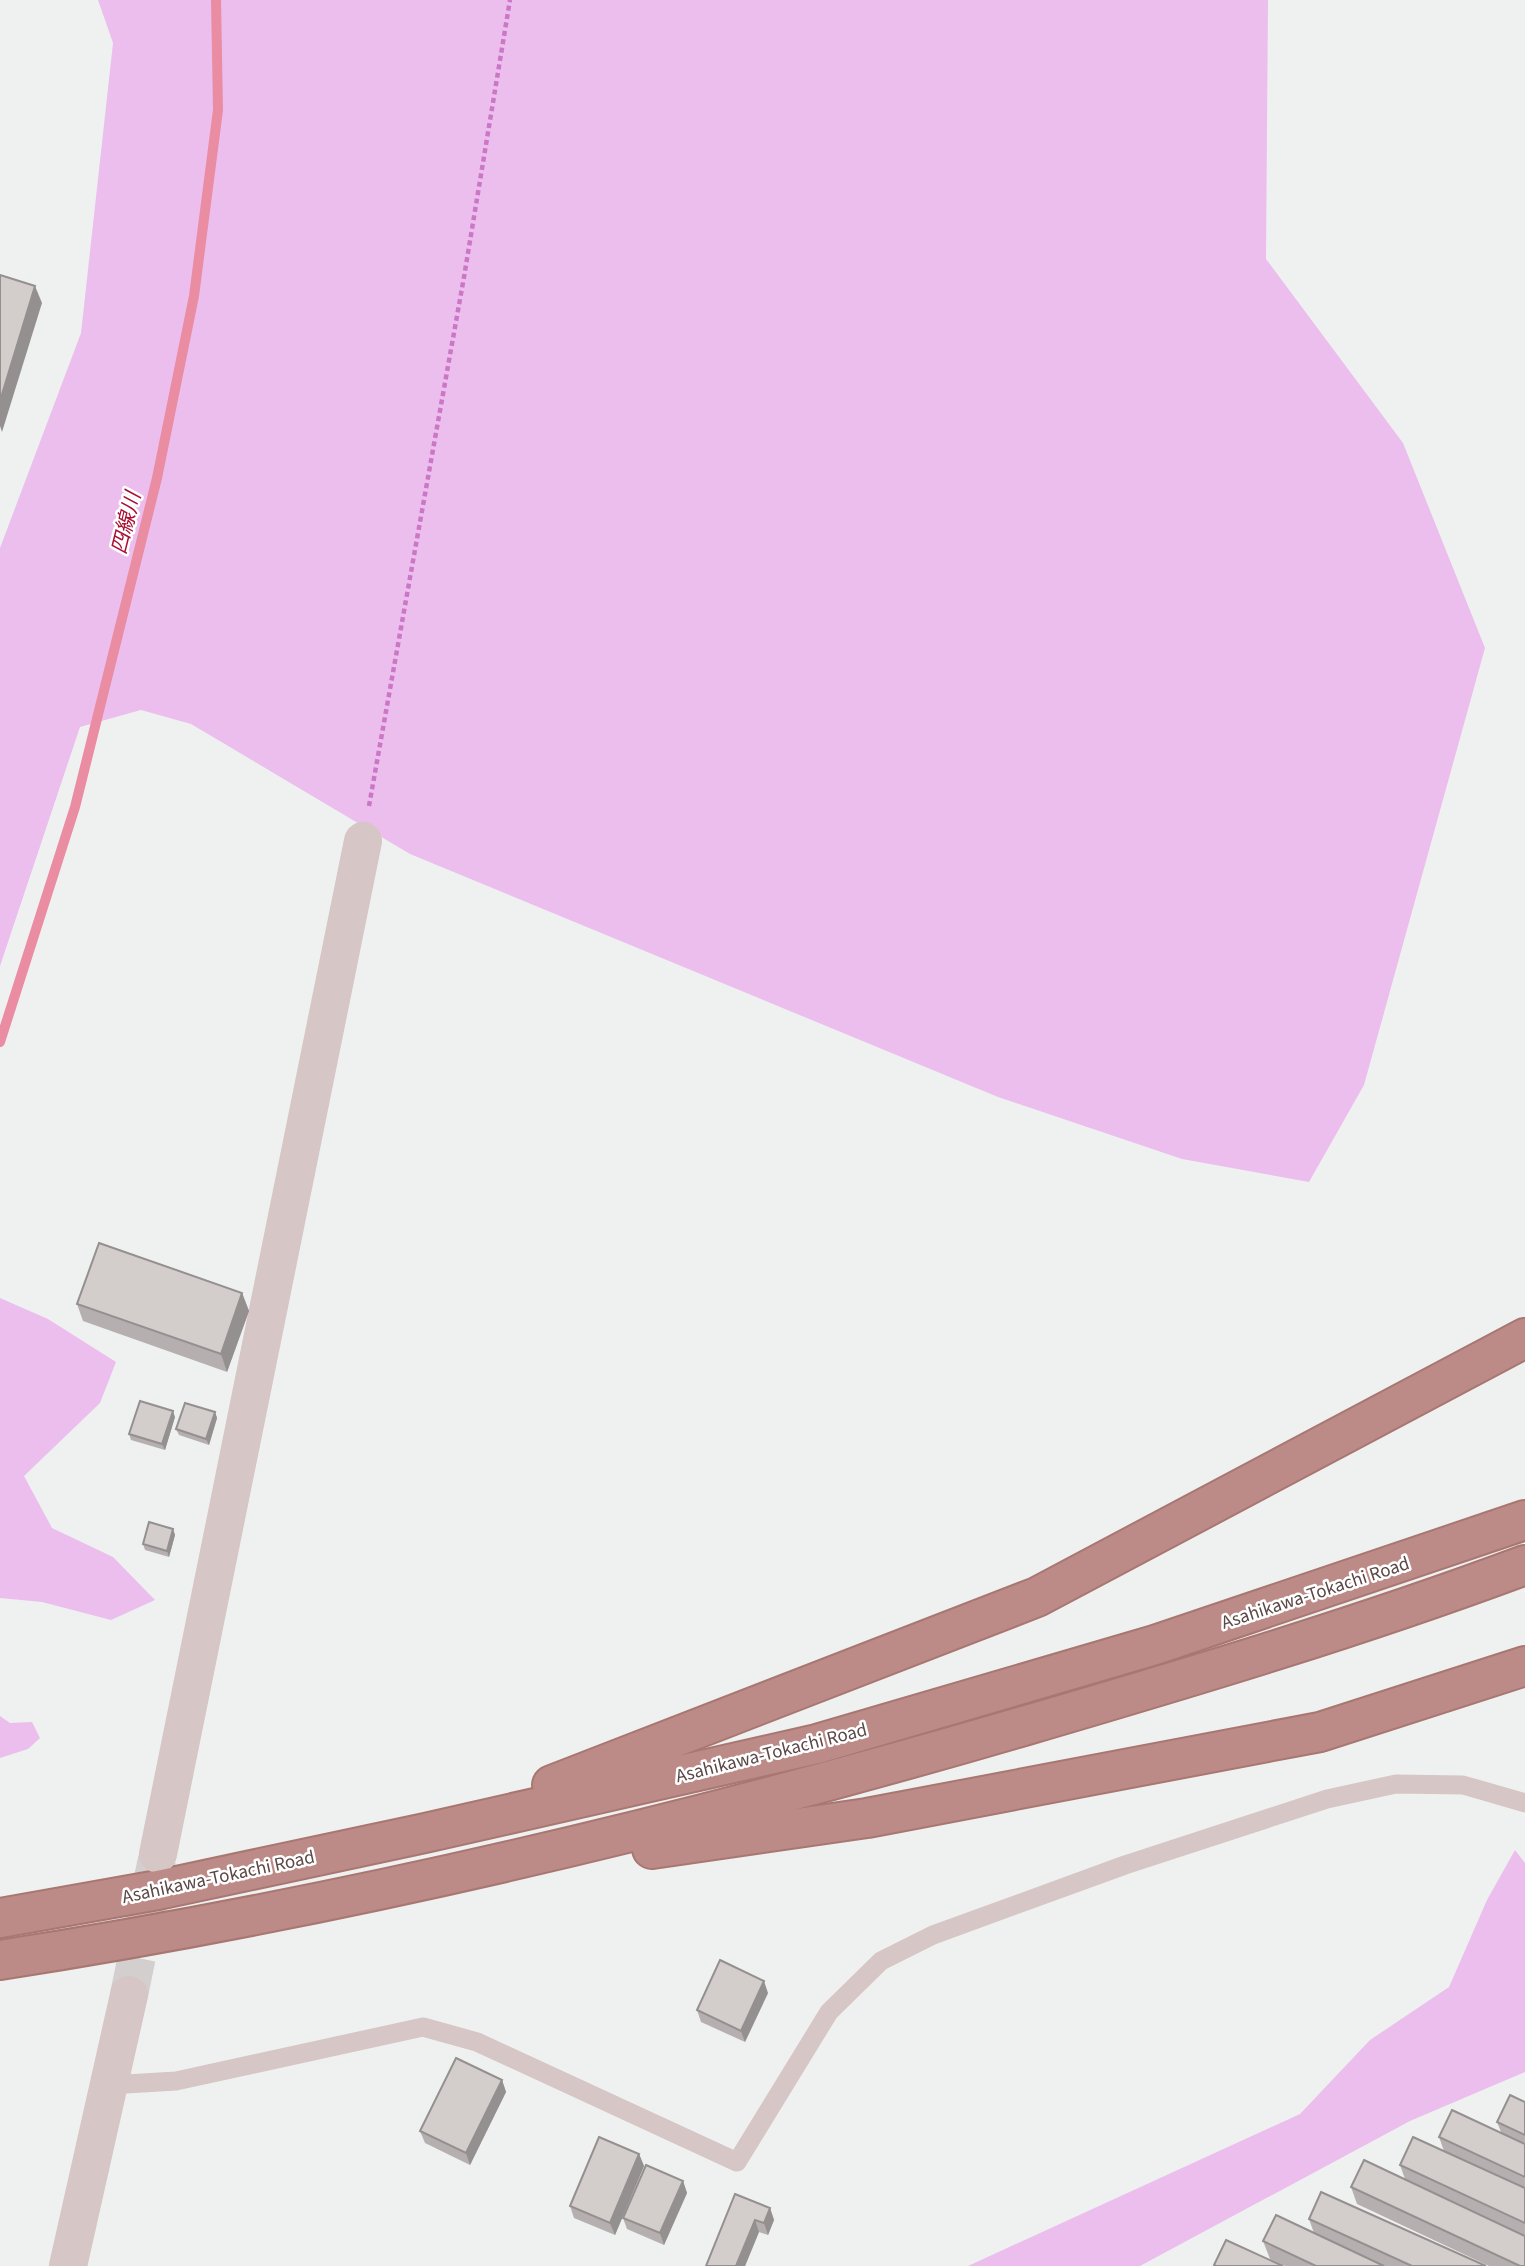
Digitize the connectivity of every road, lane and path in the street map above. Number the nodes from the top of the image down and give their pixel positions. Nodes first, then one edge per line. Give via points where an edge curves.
1 (510, 0) edge
2 (363, 841) joint
3 (1525, 1338) edge
4 (1525, 1520) edge
5 (1525, 1565) edge
6 (1525, 1666) edge
7 (1525, 1803) edge
8 (425, 1833) junction
9 (158, 1854) tunnel mouth
10 (432, 1880) junction
11 (0, 1918) edge
12 (0, 1960) edge
13 (129, 1995) tunnel mouth
14 (109, 2085) junction
15 (68, 2266) edge

1 - 2 path
2 - 9 street
3 - 8 highway via 1037,1597
4 - 8 highway, Asahikawa-Tokachi Road via 1155,1645 817,1744
5 - 10 highway via 1440,1597 1164,1685 821,1785
6 - 10 highway via 1320,1732 867,1818
7 - 14 lane via 1463,1785 1396,1784 1327,1799 1125,1865 933,1936 881,1961 828,2012 737,2162 477,2042 422,2027 176,2081
8 - 11 highway, Asahikawa-Tokachi Road via 158,1890
10 - 12 highway via 165,1934
13 - 14 street
14 - 15 street

